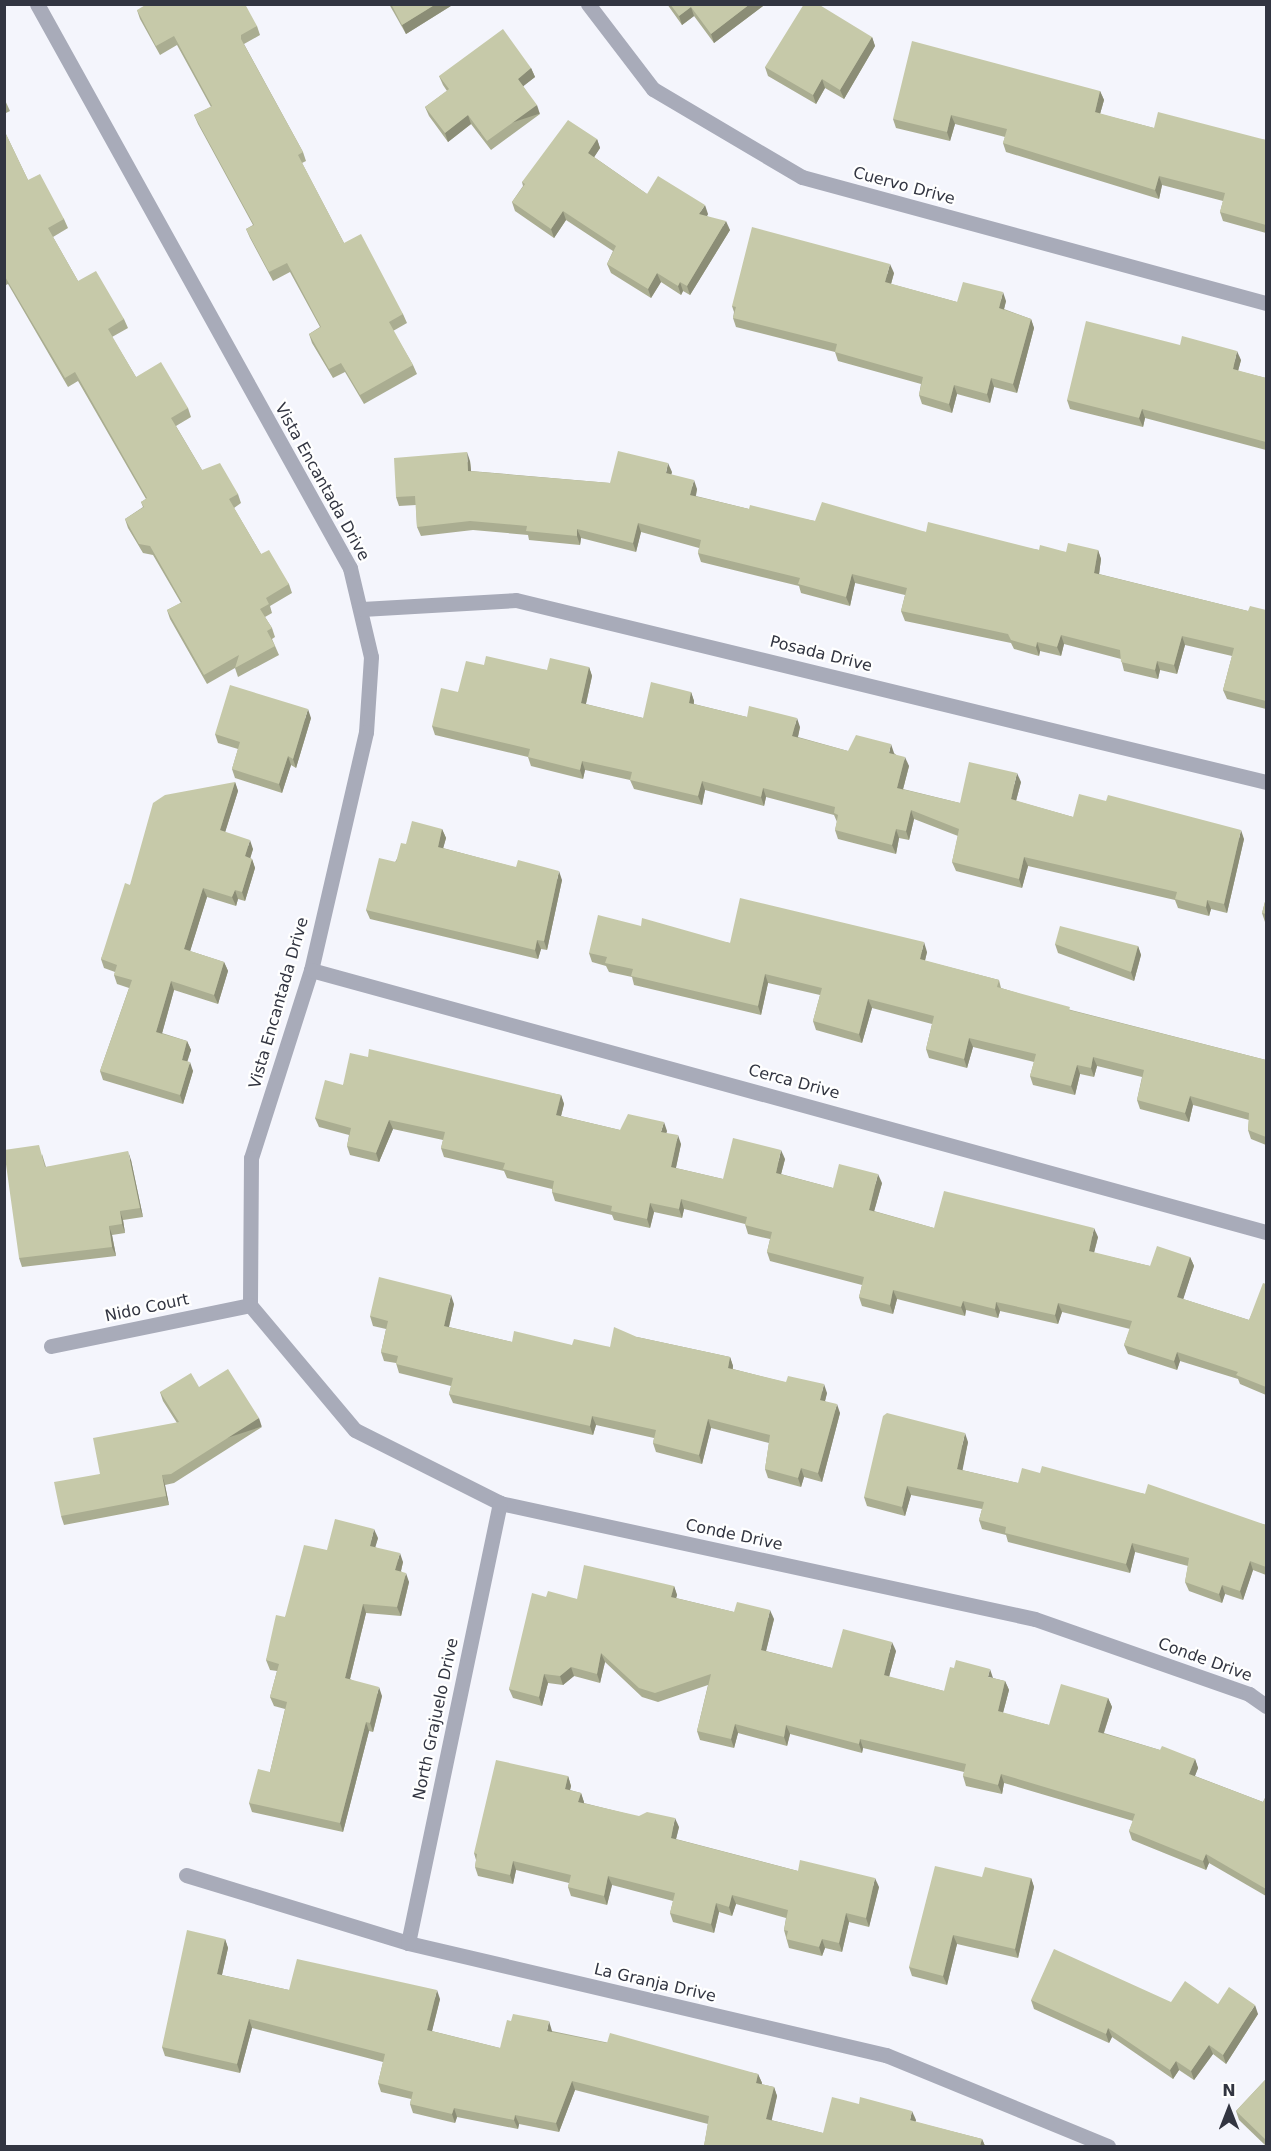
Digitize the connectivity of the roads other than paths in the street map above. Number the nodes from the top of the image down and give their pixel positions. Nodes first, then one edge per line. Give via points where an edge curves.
1 (38, 4) edge
2 (588, 4) edge
3 (1266, 303) edge
4 (362, 609) junction
5 (1266, 782) edge
6 (311, 970) junction
7 (1266, 1232) edge
8 (250, 1305) junction
9 (51, 1346) dead end
10 (500, 1503) junction
11 (1266, 1706) edge
12 (186, 1875) dead end
13 (408, 1943) junction
14 (1108, 2146) edge

1 - 4 street, Vista Encantada Drive via 350,568
2 - 3 street, Cuervo Drive via 653,89 802,177
4 - 5 street, Posada Drive via 516,600
4 - 6 street, Vista Encantada Drive via 372,657 366,732
6 - 7 street, Cerca Drive
6 - 8 street, Vista Encantada Drive via 250,1158
8 - 9 street, Nido Court
8 - 10 street, Conde Drive via 355,1430
10 - 11 street, Conde Drive via 1035,1619 1249,1694
10 - 13 street, North Grajuelo Drive
12 - 13 street, La Granja Drive
13 - 14 street, La Granja Drive via 886,2055

